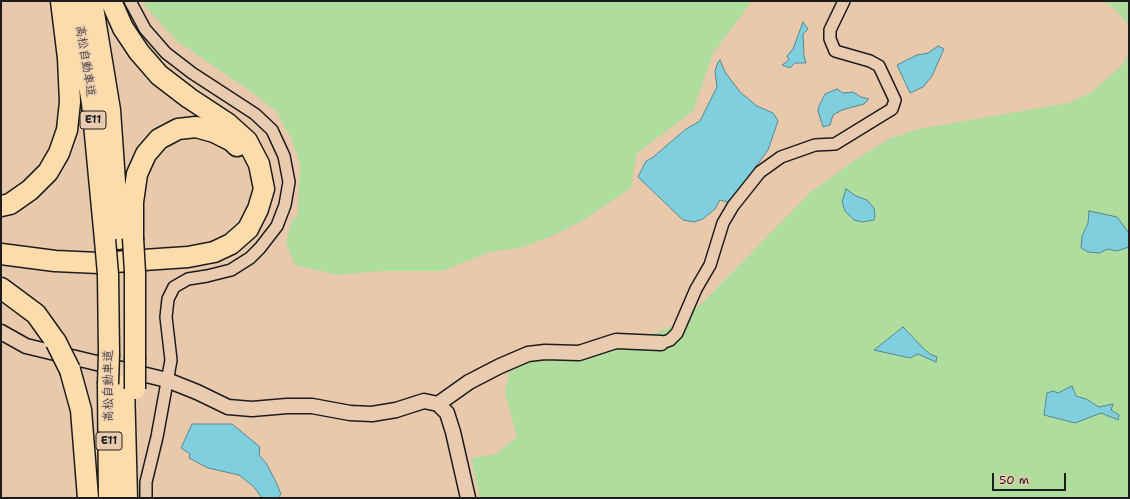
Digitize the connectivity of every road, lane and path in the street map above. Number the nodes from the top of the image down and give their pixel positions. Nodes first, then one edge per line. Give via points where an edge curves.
1 (61, 1) edge
2 (75, 1) edge
3 (92, 1) edge
4 (111, 1) edge
5 (130, 1) edge
6 (844, 1) edge
7 (1, 206) edge
8 (119, 239) junction
9 (1, 244) edge
10 (1, 254) edge
11 (122, 274) junction
12 (1, 288) edge
13 (1, 332) edge
14 (661, 343) joint
15 (123, 355) junction
16 (167, 380) junction
17 (123, 386) junction
18 (438, 404) junction
19 (127, 494) edge
20 (88, 498) edge
21 (109, 498) edge
22 (146, 498) edge
23 (468, 498) edge

1 - 7 highway via 68,58 70,102 67,130 59,153 48,172 30,190 10,204
2 - 8 highway, 高松自動車道 / E11
3 - 8 highway, 高松自動車道 / E11 via 110,110
4 - 10 highway via 123,28 159,75 227,123 246,141 259,164 264,189 258,209 248,229 231,244 214,252 188,257 55,262
5 - 16 street via 146,30 166,53 255,114 272,130 284,156 289,182 285,205 277,226 250,258 231,270 188,279 174,287 168,299 166,317 171,360
6 - 14 street via 830,30 830,39 835,51 879,66 895,100 892,109 835,144 815,145 781,157 760,172 723,223 710,265 696,289 677,333 670,340
8 - 9 highway via 133,202 137,174 146,154 159,139 178,129 196,127 232,141 246,158 252,180 251,200 243,219 229,233 206,244 181,248 85,253 35,251
8 - 11 highway, bridge
8 - 11 highway, E11, bridge
11 - 15 highway
11 - 15 highway, 高松自動車道 / E11
12 - 20 highway, bridge via 36,314 56,342 70,370 81,410
13 - 16 street via 26,346
14 - 18 street via 616,341 579,353 528,354 475,379
15 - 17 highway, 高松自動車道 / E11, bridge
15 - 17 highway, bridge
16 - 18 street via 228,407 252,409 312,406 372,414 424,401
16 - 22 street via 146,482
17 - 19 highway, 高松自動車道 / E11
17 - 21 highway, 高松自動車道 / E11
18 - 23 street via 447,413

